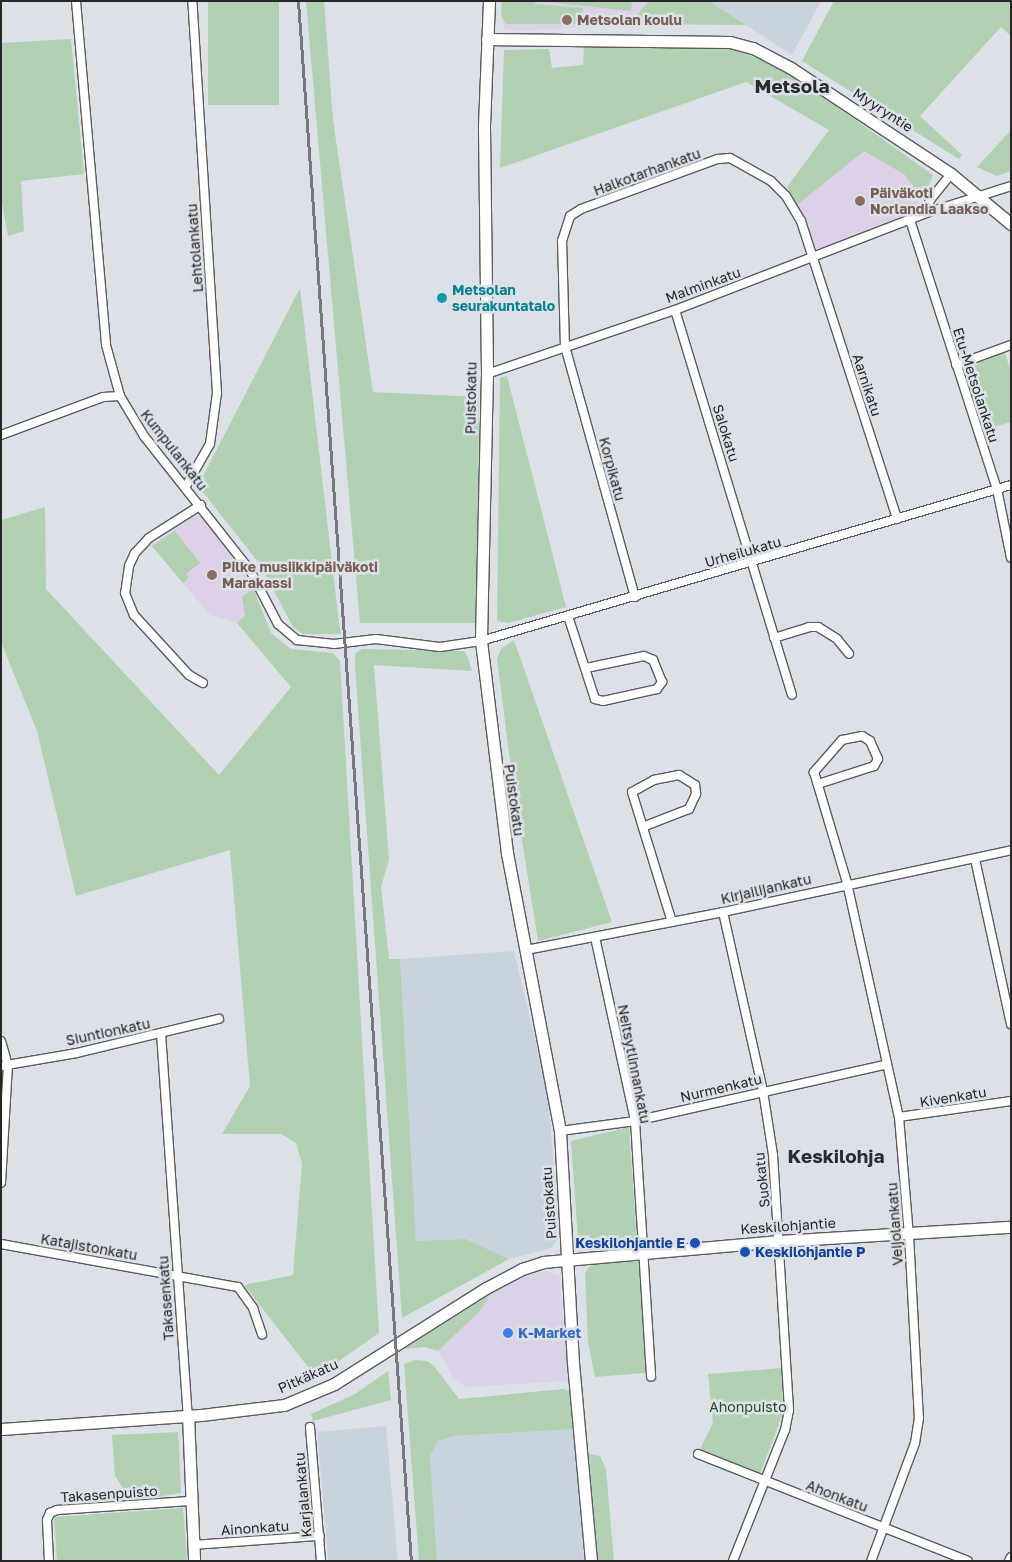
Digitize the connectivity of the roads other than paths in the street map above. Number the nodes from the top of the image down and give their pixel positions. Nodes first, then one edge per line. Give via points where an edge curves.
1 (76, 1) edge
2 (192, 1) edge
3 (489, 1) edge
4 (487, 39) junction
5 (951, 174) junction
6 (1011, 186) edge
7 (981, 196) junction
8 (926, 213) junction
9 (910, 220) junction
10 (1011, 224) edge
11 (813, 258) junction
12 (674, 310) junction
13 (1011, 345) edge
14 (565, 347) junction
15 (956, 365) junction
16 (487, 374) junction
17 (120, 396) junction
18 (1, 435) edge
19 (1011, 485) edge
20 (186, 486) junction
21 (997, 489) junction
22 (201, 506) junction
23 (897, 519) junction
24 (1011, 558) edge
25 (753, 563) junction
26 (635, 597) junction
27 (568, 616) junction
28 (774, 638) junction
29 (482, 641) junction
30 (848, 654) dead end
31 (586, 668) junction
32 (203, 683) dead end
33 (792, 695) dead end
34 (818, 784) junction
35 (645, 826) junction
36 (1011, 850) edge
37 (975, 859) junction
38 (847, 883) junction
39 (723, 912) junction
40 (672, 922) junction
41 (595, 938) junction
42 (526, 950) junction
43 (218, 1019) dead end
44 (1011, 1024) edge
45 (161, 1033) junction
46 (1, 1042) edge
47 (887, 1064) junction
48 (5, 1065) edge
49 (763, 1091) junction
50 (1011, 1100) edge
51 (899, 1117) junction
52 (636, 1121) junction
53 (560, 1131) junction
54 (1, 1183) edge
55 (1011, 1227) edge
56 (909, 1234) junction
57 (780, 1241) junction
58 (1, 1244) edge
59 (644, 1252) junction
60 (567, 1258) junction
61 (180, 1277) junction
62 (262, 1334) dead end
63 (651, 1376) dead end
64 (188, 1415) junction
65 (310, 1427) dead end
66 (1, 1429) edge
67 (698, 1454) dead end
68 (763, 1481) junction
69 (190, 1501) junction
70 (884, 1528) junction
71 (320, 1536) junction
72 (193, 1545) junction
73 (49, 1561) edge
74 (194, 1561) edge
75 (321, 1561) edge
76 (591, 1561) edge
77 (734, 1561) edge
78 (871, 1561) edge
79 (968, 1561) edge

1 - 17 street, Kumpulankatu via 106,345
2 - 20 street, Lehtolankatu via 217,392 210,444
3 - 4 street, Puistokatu
4 - 5 street, Myyryntie via 730,42 753,48 791,68
4 - 16 street, Puistokatu via 484,128
5 - 7 street, Myyryntie
5 - 8 street via 930,200
6 - 7 street, Malminkatu
7 - 8 street, Malminkatu
7 - 10 street, Myyryntie
8 - 9 street, Malminkatu
9 - 11 street, Malminkatu
9 - 15 street, Etu-Metsolankatu
11 - 12 street, Malminkatu
11 - 14 street, Halkotarhankatu via 800,221 781,190 744,164 730,158 718,159 570,216 562,241
11 - 23 street, Aarnikatu
12 - 14 street, Malminkatu
12 - 25 street, Salokatu
13 - 15 street
14 - 16 street, Malminkatu
14 - 26 street, Korpikatu
15 - 21 street, Etu-Metsolankatu
16 - 29 street, Puistokatu
17 - 18 street via 103,397
17 - 20 street, Kumpulankatu via 144,436
19 - 21 street, Urheilukatu
20 - 22 street, Kumpulankatu
21 - 23 street, Urheilukatu
21 - 24 street, Etu-Metsolankatu
22 - 29 street, Kumpulankatu via 250,570 278,624 297,640 334,644 376,639 440,647
22 - 32 street via 149,538 135,552 128,566 125,593 134,615 189,675
23 - 25 street, Urheilukatu
25 - 26 street, Urheilukatu
25 - 28 street, Salokatu
26 - 27 street, Urheilukatu
27 - 29 street, Urheilukatu
27 - 31 street
28 - 30 street via 810,626 818,627 837,639
28 - 33 street, Salokatu
29 - 42 street, Puistokatu via 497,789
31 - 31 street via 595,699 603,701 657,689 662,682 652,660 644,656
34 - 34 street via 814,772 842,740 862,736 870,741 878,759 874,766
34 - 38 street, Veijolankatu
35 - 35 street via 632,792 654,780 679,774 694,785 696,794 689,810
35 - 40 street
36 - 37 street, Kirjailijankatu
37 - 38 street, Kirjailijankatu
37 - 44 street
38 - 39 street, Kirjailijankatu
38 - 47 street, Veijolankatu
39 - 40 street, Kirjailijankatu
39 - 49 street, Suokatu
40 - 41 street, Kirjailijankatu
41 - 42 street, Kirjailijankatu
41 - 52 street, Neitsytlinnankatu
42 - 53 street, Puistokatu
43 - 45 street, Siuntionkatu
45 - 48 street, Siuntionkatu
45 - 61 street, Takasenkatu
46 - 48 street
47 - 49 street, Nurmenkatu
47 - 51 street, Veijolankatu
48 - 54 street
49 - 52 street, Nurmenkatu
49 - 57 street, Suokatu via 773,1155
50 - 51 street, Kivenkatu
51 - 56 street, Veijolankatu
52 - 53 street, Nurmenkatu
52 - 59 street, Neitsytlinnankatu
53 - 60 street, Puistokatu
55 - 56 street, Keskilohjantie
56 - 57 street, Keskilohjantie
56 - 70 street, Veijolankatu via 919,1418 915,1443
57 - 59 street, Keskilohjantie
57 - 68 street, Suokatu via 789,1410 785,1430
58 - 61 street, Katajistonkatu
59 - 60 street, Keskilohjantie
59 - 63 street, Neitsytlinnankatu
60 - 64 street, Pitkäkatu via 522,1269 334,1384 284,1406
60 - 76 street, Puistokatu
61 - 62 street, Katajistonkatu via 238,1287 253,1308
61 - 64 street, Takasenkatu
64 - 66 street, Pitkäkatu
64 - 69 street, Takasenkatu
65 - 71 street, Karjalankatu
67 - 68 street, Ahonkatu
68 - 70 street, Ahonkatu
68 - 77 street, Suokatu
69 - 72 street, Takasenkatu
69 - 73 street, Takasenpuisto via 57,1510 50,1513 47,1520
70 - 78 street, Veijolankatu
70 - 79 street, Ahonkatu
71 - 72 street, Ainonkatu
71 - 75 street, Karjalankatu
72 - 74 street, Takasenkatu

